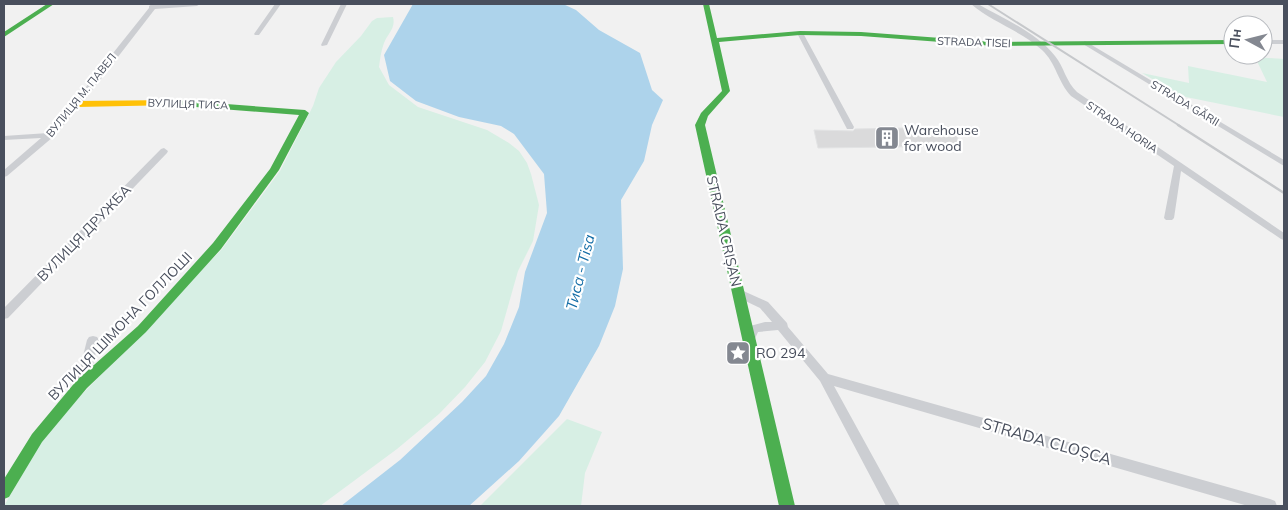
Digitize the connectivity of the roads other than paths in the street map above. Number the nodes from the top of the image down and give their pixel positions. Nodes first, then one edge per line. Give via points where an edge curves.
1 (51, 4) edge
2 (197, 4) edge
3 (278, 4) edge
4 (344, 4) edge
5 (706, 4) edge
6 (974, 4) edge
7 (153, 6) edge
8 (800, 32) junction
9 (257, 34) dead end
10 (4, 35) edge
11 (715, 40) junction
12 (1223, 42) edge
13 (1038, 43) junction
14 (1085, 43) junction
15 (324, 45) dead end
16 (77, 104) junction
17 (298, 112) joint
18 (850, 127) dead end
19 (50, 135) junction
20 (4, 138) edge
21 (164, 151) dead end
22 (1284, 163) edge
23 (1178, 165) junction
24 (4, 174) edge
25 (1169, 218) dead end
26 (1284, 237) edge
27 (739, 293) junction
28 (4, 315) edge
29 (783, 326) junction
30 (93, 340) dead end
31 (749, 340) junction
32 (824, 378) junction
33 (82, 384) junction
34 (4, 492) edge
35 (787, 506) edge
36 (893, 506) edge
37 (1270, 506) edge

1 - 10 street
2 - 7 street
3 - 9 street
4 - 15 street
5 - 11 street, STRADA CRIȘAN
6 - 13 street, STRADA HORIA
7 - 16 street, ВУЛИЦЯ М. ПАВЕЛ
8 - 11 street, STRADA TISEI
8 - 13 street, STRADA TISEI via 973,43
8 - 18 street
11 - 27 street, STRADA CRIȘAN via 726,91 724,98 701,118 700,125
12 - 14 street, STRADA TISEI
13 - 14 street, STRADA TISEI
13 - 23 street, STRADA HORIA via 1056,61 1069,90
14 - 22 street, STRADA GĂRII
16 - 17 street, ВУЛИЦЯ ТИСА via 177,103
16 - 19 street, ВУЛИЦЯ М. ПАВЕЛ
17 - 33 street, ВУЛИЦЯ ШІМОНА ГОЛЛОШІ via 305,114 274,170 217,246 142,329
19 - 20 street
19 - 24 street, ВУЛИЦЯ М. ПАВЕЛ
21 - 28 street, ВУЛИЦЯ ДРУЖБА
23 - 25 street
23 - 26 street, STRADA HORIA
27 - 29 street, STRADA CRIȘAN via 764,305
27 - 31 street
29 - 31 street via 754,329
29 - 32 street, STRADA CRIȘAN
30 - 33 street
31 - 35 street
32 - 36 street, STRADA CRIȘAN
32 - 37 street, STRADA CLOȘCA
33 - 34 street, ВУЛИЦЯ ШІМОНА ГОЛЛОШІ via 37,438

